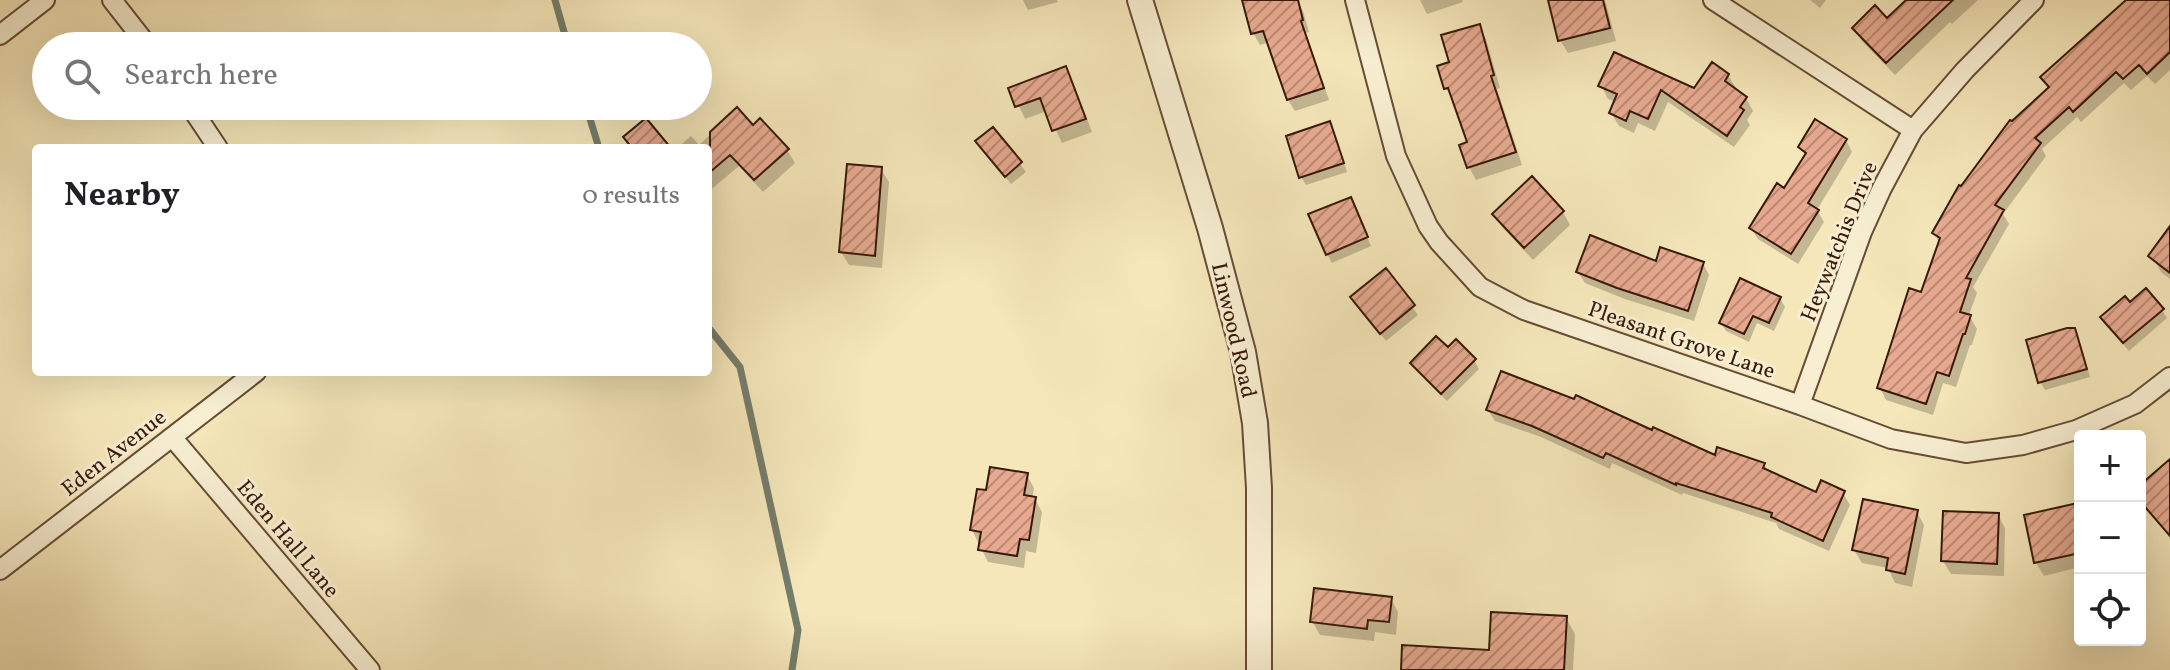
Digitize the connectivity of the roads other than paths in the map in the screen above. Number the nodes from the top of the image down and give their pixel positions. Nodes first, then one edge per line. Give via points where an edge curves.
1 (45, 0) edge
2 (112, 0) edge
3 (1140, 0) edge
4 (1355, 0) edge
5 (1713, 0) edge
6 (2034, 0) edge
7 (137, 32) edge
8 (0, 35) edge
9 (199, 120) edge
10 (1913, 130) junction
11 (215, 144) edge
12 (251, 376) edge
13 (2170, 377) edge
14 (1800, 405) junction
15 (172, 437) junction
16 (0, 570) edge
17 (370, 670) edge
18 (1259, 670) edge

1 - 8 street
2 - 7 street
3 - 18 street, Linwood Road via 1243,352 1259,488
4 - 14 street, Pleasant Grove Lane via 1396,156 1428,226 1480,287 1524,310
5 - 10 street
6 - 10 street, Heywatchis Drive
9 - 11 street
10 - 14 street, Heywatchis Drive via 1862,232
12 - 15 street, Eden Avenue
13 - 14 street, Pleasant Grove Lane via 2135,404 2076,430 1966,453 1891,439
15 - 16 street, Eden Avenue
15 - 17 street, Eden Hall Lane

